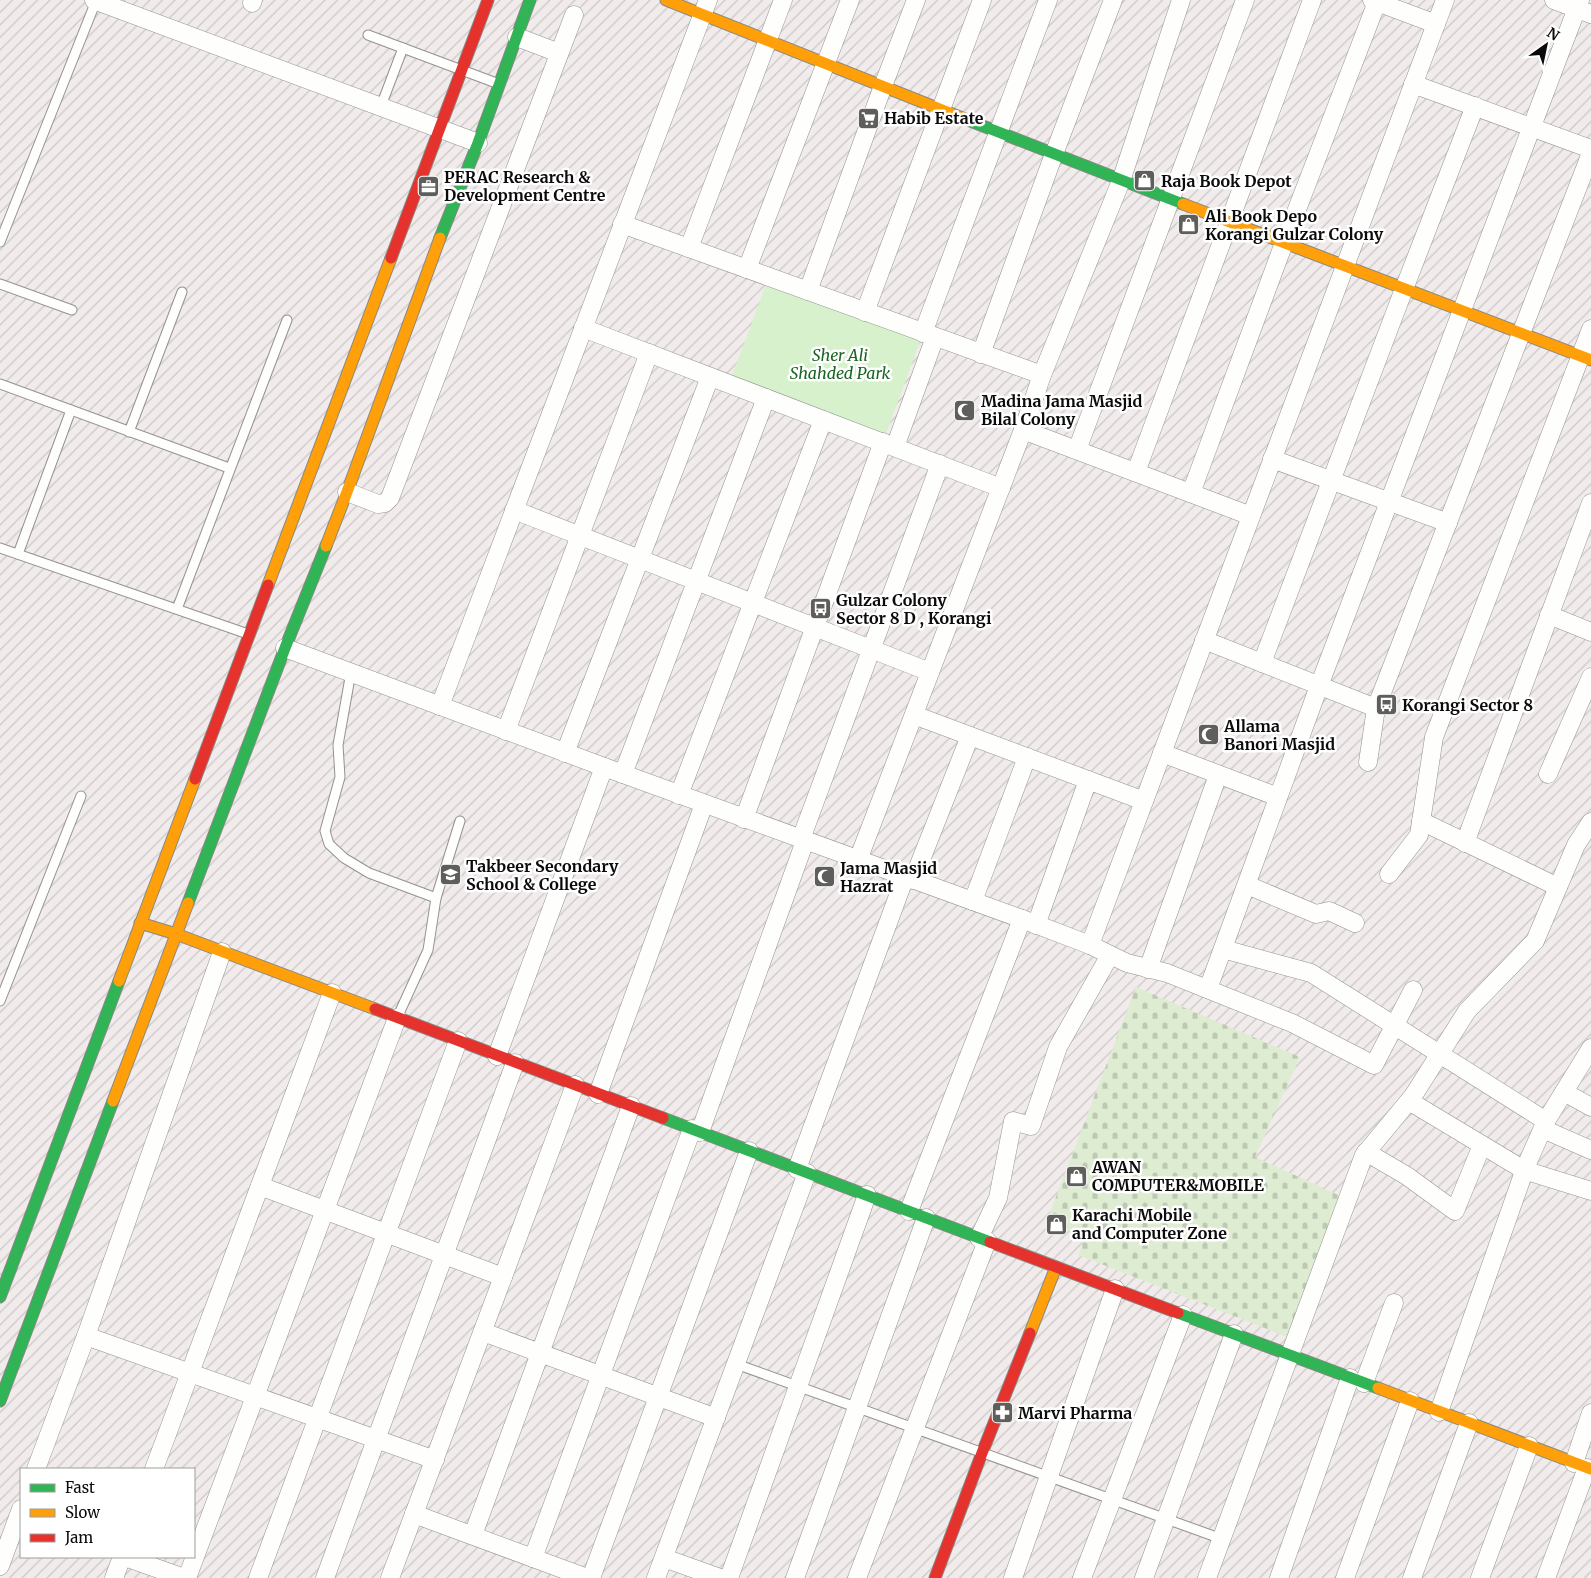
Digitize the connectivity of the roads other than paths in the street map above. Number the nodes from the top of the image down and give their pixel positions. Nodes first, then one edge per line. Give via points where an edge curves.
1 (95, 0) edge
2 (488, 0) edge
3 (530, 0) edge
4 (666, 0) edge
5 (783, 0) edge
6 (850, 0) edge
7 (916, 0) edge
8 (982, 0) edge
9 (1048, 0) edge
10 (1113, 0) edge
11 (1181, 0) edge
12 (1245, 0) edge
13 (1312, 0) edge
14 (1445, 0) edge
15 (1554, 0) edge
16 (1375, 1) edge
17 (705, 7) edge
18 (1583, 8) edge
19 (574, 15) dead end
20 (1436, 24) junction
21 (368, 35) dead end
22 (517, 37) junction
23 (768, 40) junction
24 (403, 48) junction
25 (547, 48) junction
26 (826, 64) junction
27 (462, 70) junction
28 (499, 84) junction
29 (1413, 84) junction
30 (883, 86) junction
31 (381, 106) junction
32 (1475, 106) junction
33 (942, 109) junction
34 (1532, 127) junction
35 (441, 128) junction
36 (1000, 132) junction
37 (478, 142) junction
38 (1591, 151) edge
39 (1054, 154) junction
40 (1122, 181) junction
41 (1170, 199) junction
42 (1229, 222) junction
43 (622, 224) junction
44 (0, 242) edge
45 (1284, 243) junction
46 (689, 248) junction
47 (1344, 266) junction
48 (747, 269) junction
49 (0, 284) edge
50 (1404, 289) junction
51 (808, 291) junction
52 (182, 292) dead end
53 (72, 310) dead end
54 (866, 312) junction
55 (1463, 312) junction
56 (287, 320) dead end
57 (583, 328) junction
58 (1591, 329) edge
59 (1522, 334) junction
60 (929, 335) junction
61 (649, 353) junction
62 (981, 354) junction
63 (1586, 358) edge
64 (1042, 375) junction
65 (710, 377) junction
66 (0, 384) edge
67 (766, 398) junction
68 (71, 410) junction
69 (823, 420) junction
70 (1023, 430) junction
71 (129, 432) junction
72 (889, 445) junction
73 (1077, 450) junction
74 (1272, 459) junction
75 (940, 464) junction
76 (230, 468) junction
77 (1136, 472) junction
78 (1331, 480) junction
79 (1001, 488) junction
80 (352, 493) junction
81 (1191, 493) junction
82 (1390, 501) junction
83 (1591, 503) edge
84 (514, 510) junction
85 (1251, 516) junction
86 (1448, 523) junction
87 (580, 536) junction
88 (0, 548) edge
89 (18, 554) junction
90 (640, 559) junction
91 (696, 581) junction
92 (753, 603) junction
93 (176, 609) junction
94 (1549, 615) junction
95 (815, 627) junction
96 (1591, 632) edge
97 (249, 635) junction
98 (1204, 640) junction
99 (285, 648) junction
100 (871, 649) junction
101 (1262, 664) junction
102 (351, 672) junction
103 (930, 672) junction
104 (1591, 677) edge
105 (1319, 686) junction
106 (440, 706) junction
107 (1376, 708) junction
108 (914, 715) junction
109 (506, 731) junction
110 (970, 736) junction
111 (565, 753) junction
112 (1162, 753) junction
113 (1027, 757) junction
114 (1368, 762) dead end
115 (604, 768) junction
116 (623, 774) junction
117 (1548, 774) dead end
118 (1218, 775) junction
119 (1088, 780) junction
120 (679, 795) junction
121 (81, 796) dead end
122 (1278, 797) junction
123 (1144, 802) junction
124 (704, 804) junction
125 (744, 818) junction
126 (460, 821) dead end
127 (1421, 821) junction
128 (1591, 822) edge
129 (803, 840) junction
130 (1465, 842) junction
131 (858, 860) junction
132 (1389, 874) dead end
133 (909, 878) junction
134 (1246, 885) junction
135 (1558, 887) junction
136 (436, 898) junction
137 (973, 901) junction
138 (1029, 922) junction
139 (140, 923) junction
140 (1355, 923) dead end
141 (176, 934) junction
142 (1090, 945) junction
143 (1223, 949) junction
144 (222, 952) junction
145 (1110, 955) junction
146 (1148, 969) junction
147 (4, 980) edge
148 (1208, 989) junction
149 (1413, 990) dead end
150 (332, 994) junction
151 (0, 1001) edge
152 (397, 1018) junction
153 (1394, 1025) junction
154 (458, 1041) junction
155 (1590, 1053) edge
156 (1440, 1054) junction
157 (497, 1056) junction
158 (515, 1063) junction
159 (575, 1085) junction
160 (1564, 1092) junction
161 (598, 1094) junction
162 (1409, 1101) junction
163 (631, 1106) junction
164 (1591, 1107) edge
165 (1545, 1125) junction
166 (696, 1131) junction
167 (1482, 1145) junction
168 (1591, 1150) edge
169 (749, 1151) junction
170 (1366, 1152) junction
171 (1524, 1170) junction
172 (802, 1171) junction
173 (260, 1186) junction
174 (1591, 1191) edge
175 (867, 1195) junction
176 (325, 1211) junction
177 (909, 1211) junction
178 (926, 1218) junction
179 (386, 1233) junction
180 (983, 1239) junction
181 (444, 1255) junction
182 (1056, 1267) junction
183 (503, 1276) junction
184 (1115, 1289) junction
185 (0, 1297) edge
186 (1394, 1303) dead end
187 (1183, 1315) junction
188 (483, 1332) junction
189 (1234, 1334) junction
190 (86, 1336) junction
191 (540, 1353) junction
192 (1290, 1355) junction
193 (736, 1364) junction
194 (190, 1373) junction
195 (601, 1375) junction
196 (1357, 1381) junction
197 (798, 1386) junction
198 (255, 1396) junction
199 (658, 1397) junction
200 (0, 1401) edge
201 (1410, 1401) junction
202 (857, 1407) junction
203 (1439, 1412) junction
204 (1591, 1413) edge
205 (318, 1418) junction
206 (716, 1418) junction
207 (1469, 1423) junction
208 (915, 1428) junction
209 (376, 1439) junction
210 (1529, 1446) junction
211 (982, 1453) junction
212 (434, 1460) junction
213 (1584, 1467) edge
214 (36, 1468) edge
215 (154, 1468) edge
216 (1048, 1476) junction
217 (1112, 1500) junction
218 (20, 1512) edge
219 (414, 1514) junction
220 (1166, 1519) junction
221 (473, 1535) junction
222 (1222, 1539) junction
223 (195, 1552) edge
224 (123, 1558) edge
225 (126, 1558) edge
226 (193, 1558) edge
227 (534, 1558) junction
228 (664, 1558) junction
229 (0, 1566) edge
230 (114, 1578) edge
231 (185, 1578) edge
232 (258, 1578) edge
233 (325, 1578) edge
234 (390, 1578) edge
235 (587, 1578) edge
236 (591, 1578) edge
237 (656, 1578) edge
238 (720, 1578) edge
239 (729, 1578) edge
240 (795, 1578) edge
241 (857, 1578) edge
242 (935, 1578) edge
243 (1013, 1578) edge
244 (1082, 1578) edge
245 (1144, 1578) edge
246 (1207, 1578) edge
247 (1279, 1578) edge
248 (1345, 1578) edge
249 (1412, 1578) edge
250 (1480, 1578) edge
251 (1546, 1578) edge

1 - 31 street
1 - 44 lane
2 - 27 street
3 - 22 street
4 - 17 street
5 - 23 street
6 - 26 street
7 - 30 street
8 - 33 street
9 - 36 street
10 - 39 street
11 - 40 street
12 - 41 street
13 - 42 street
14 - 20 street
15 - 18 street
16 - 20 street
16 - 45 street
17 - 23 street
17 - 43 street
18 - 34 street
19 - 25 street
20 - 29 street
21 - 24 lane
22 - 25 street
22 - 28 street
23 - 26 street
23 - 46 street
24 - 27 lane
24 - 31 lane
25 - 80 street via 390,498 378,504
26 - 30 street
26 - 48 street
27 - 28 lane
27 - 35 street
28 - 37 street
29 - 32 street
29 - 47 street
30 - 33 street
30 - 51 street
31 - 35 street
32 - 34 street
32 - 50 street
33 - 36 street
33 - 54 street
34 - 38 street
34 - 55 street
35 - 37 street
35 - 97 street
36 - 39 street
36 - 60 street
37 - 80 street via 450,211
38 - 59 street
39 - 40 street
39 - 62 street
40 - 41 street
40 - 64 street
41 - 42 street
41 - 73 street
42 - 45 street
42 - 77 street
43 - 46 street
43 - 57 street
45 - 47 street
45 - 81 street
46 - 48 street
47 - 50 street
47 - 74 street
48 - 51 street
49 - 53 lane
50 - 55 street
50 - 78 street
51 - 54 street
52 - 71 lane
54 - 60 street
55 - 59 street
55 - 82 street
56 - 76 lane
57 - 61 street
57 - 84 street
58 - 63 street
59 - 63 street
59 - 86 street
60 - 62 street
60 - 72 street
61 - 65 street
61 - 87 street
62 - 64 street
63 - 127 street via 1434,737
64 - 70 street
65 - 67 street
65 - 90 street
66 - 68 lane
67 - 69 street
67 - 91 street
68 - 71 lane
68 - 89 lane
69 - 72 street
69 - 92 street
70 - 73 street
70 - 79 street
71 - 76 lane
72 - 75 street
72 - 95 street
73 - 77 street
74 - 78 street
74 - 85 street
75 - 79 street
75 - 100 street
76 - 93 lane
77 - 81 street
78 - 82 street
78 - 101 street
79 - 103 street
80 - 99 street
81 - 85 street
82 - 86 street
82 - 105 street
83 - 94 street
84 - 87 street
84 - 106 street
85 - 98 street
86 - 107 street
87 - 90 street
87 - 109 street
88 - 89 lane
89 - 93 lane
90 - 91 street
90 - 111 street
91 - 92 street
91 - 116 street
92 - 95 street
92 - 120 street
93 - 97 lane
94 - 96 street
94 - 130 street
95 - 100 street
95 - 125 street
97 - 139 street
98 - 101 street
98 - 112 street
99 - 102 street
99 - 141 street
100 - 103 street
100 - 129 street
101 - 105 street
102 - 106 street
102 - 136 lane via 338,745 340,777 325,831 329,844 344,858 369,873
103 - 108 street
104 - 117 street
105 - 107 street
105 - 122 street
106 - 109 street
107 - 114 street
108 - 110 street
108 - 131 street
109 - 111 street
110 - 113 street
110 - 133 street
111 - 115 street
112 - 118 street
112 - 123 street
113 - 119 street
113 - 137 street
115 - 116 street
115 - 157 street
116 - 120 street
118 - 122 street
118 - 146 street
119 - 123 street
119 - 138 street
120 - 124 street
121 - 147 lane
122 - 134 street
123 - 142 street
124 - 125 street
124 - 161 street
125 - 129 street
126 - 136 lane
127 - 130 street
127 - 132 street via 1419,835
128 - 135 street via 1576,845
129 - 131 street
129 - 166 street
130 - 135 street
131 - 133 street
133 - 137 street
133 - 172 street
134 - 140 street via 1316,914 1329,911
134 - 143 street
135 - 156 street via 1535,941 1467,1011
136 - 152 lane via 428,950
137 - 138 street
138 - 142 street
138 - 177 street
139 - 141 street
139 - 185 street
141 - 144 street
141 - 200 street
142 - 145 street
143 - 148 street
143 - 153 street via 1311,973
144 - 150 street
144 - 190 street
145 - 146 street
145 - 180 street via 1058,1047 1031,1126 1013,1121 998,1198
146 - 148 street
147 - 151 lane
148 - 153 street via 1292,1022 1374,1065
149 - 153 street
150 - 152 street
150 - 173 street
152 - 154 street
152 - 176 street
153 - 156 street
154 - 157 street
154 - 179 street
155 - 160 street
156 - 162 street
156 - 165 street
157 - 158 street
158 - 159 street
158 - 181 street
159 - 161 street
159 - 183 street
160 - 164 street
160 - 165 street
161 - 163 street
162 - 167 street
162 - 170 street
163 - 166 street
163 - 191 street
165 - 168 street
165 - 171 street
166 - 169 street
166 - 195 street
167 - 170 street via 1455,1212 1407,1176
167 - 171 street
169 - 172 street
169 - 199 street
170 - 192 street
171 - 174 street
171 - 203 street
172 - 175 street
172 - 193 street
173 - 176 street
173 - 194 street
175 - 177 street
175 - 197 street
176 - 179 street
176 - 198 street
177 - 178 street
178 - 180 street
178 - 202 street
179 - 181 street
179 - 205 street
180 - 182 street
180 - 208 street
181 - 183 street
181 - 209 street
182 - 184 street
182 - 211 street
183 - 188 street
184 - 187 street
184 - 216 street
186 - 196 street
187 - 189 street
187 - 217 street
188 - 191 street
188 - 212 street
189 - 192 street
189 - 220 street
190 - 194 street
190 - 214 street
191 - 195 street
191 - 221 street
192 - 196 street
192 - 222 street
193 - 197 lane
193 - 206 street
194 - 198 street
194 - 215 street
195 - 199 street
195 - 227 street
196 - 201 street
196 - 247 street
197 - 202 lane
197 - 239 street
198 - 205 street
198 - 223 street
199 - 206 street
199 - 236 street
201 - 203 street
201 - 248 street
202 - 208 lane
202 - 240 street
203 - 207 street
204 - 213 street
205 - 209 street
205 - 232 street
206 - 228 street
207 - 210 street
207 - 249 street
208 - 211 lane
208 - 241 street
209 - 212 street
209 - 233 street
210 - 213 street
210 - 250 street
211 - 216 lane
211 - 242 street
212 - 219 street
213 - 251 street
216 - 217 lane
216 - 243 street
217 - 220 lane
217 - 244 street
218 - 229 street
219 - 221 street
219 - 234 street
220 - 222 lane
220 - 245 street
221 - 227 street
222 - 246 street
224 - 230 street
225 - 231 street
226 - 231 street
227 - 235 street
228 - 237 street
228 - 238 street

